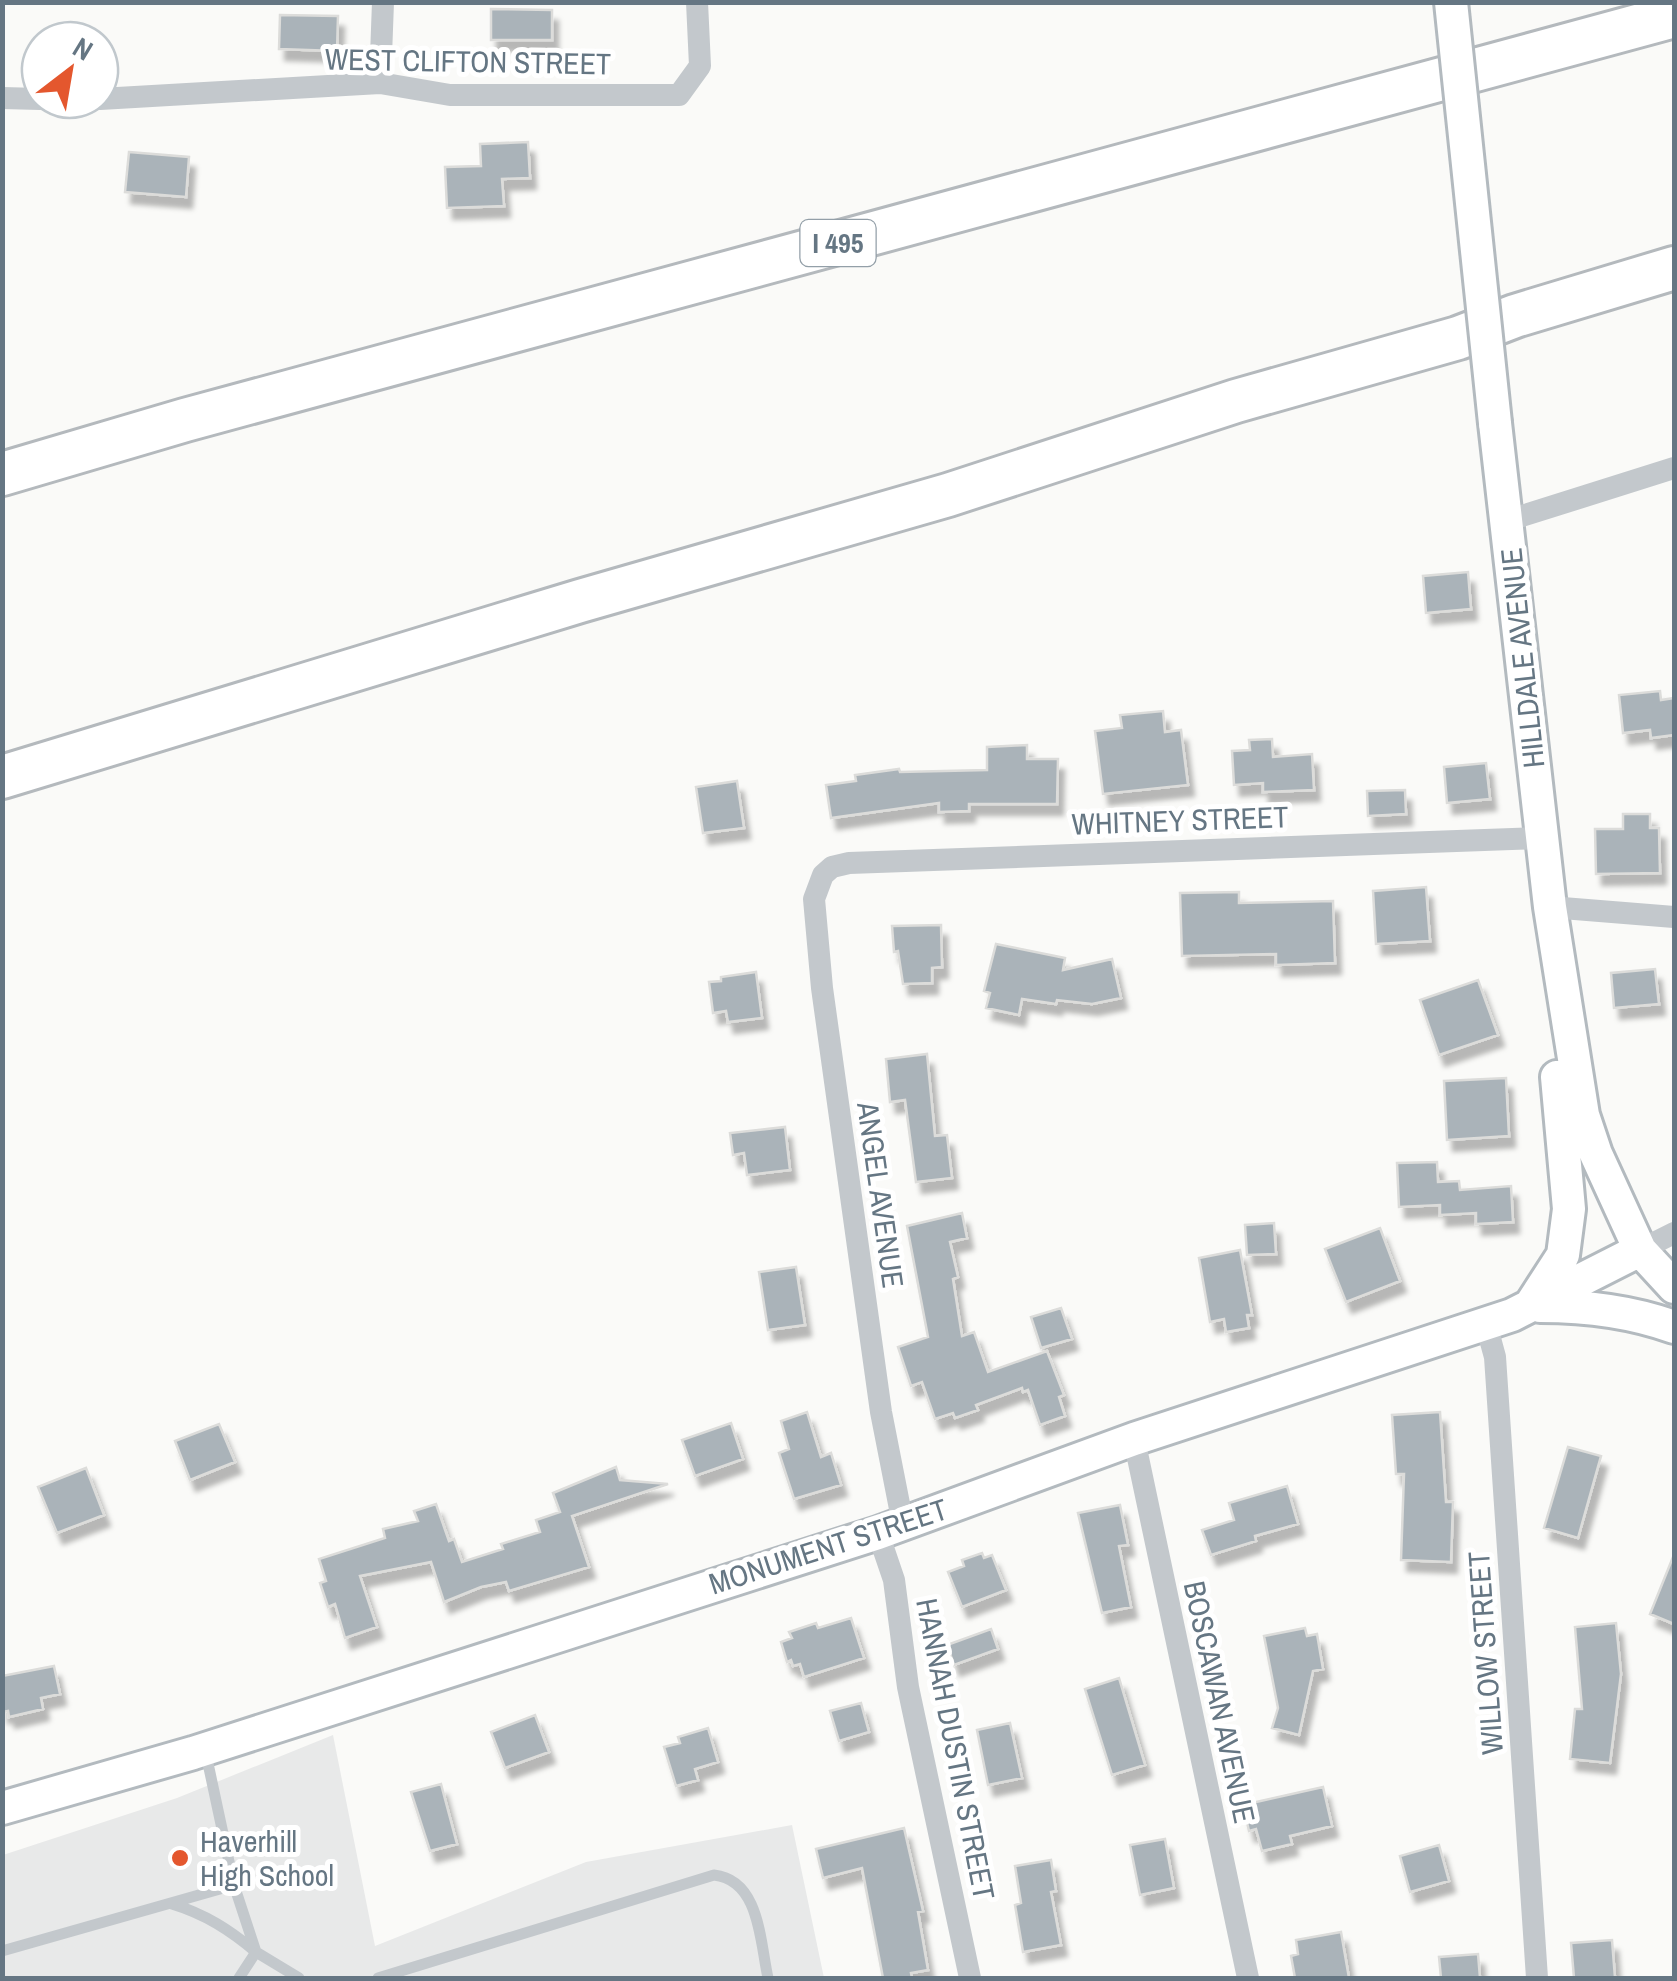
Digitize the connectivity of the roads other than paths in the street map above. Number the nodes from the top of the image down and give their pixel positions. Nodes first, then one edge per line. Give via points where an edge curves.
1 (382, 2) edge
2 (697, 2) edge
3 (1451, 2) edge
4 (1674, 16) edge
5 (380, 83) junction
6 (120, 98) edge
7 (1674, 268) edge
8 (1674, 468) edge
9 (2, 474) edge
10 (1506, 521) junction
11 (2, 778) edge
12 (1542, 838) junction
13 (823, 875) joint
14 (1550, 906) junction
15 (1674, 917) edge
16 (1566, 1019) junction
17 (1674, 1232) edge
18 (1640, 1250) junction
19 (1674, 1287) edge
20 (1530, 1306) junction
21 (1486, 1324) junction
22 (1674, 1327) edge
23 (1134, 1439) junction
24 (891, 1528) junction
25 (205, 1750) junction
26 (2, 1808) edge
27 (234, 1885) junction
28 (172, 1904) junction
29 (2, 1952) edge
30 (256, 1952) junction
31 (238, 1978) edge
32 (299, 1978) edge
33 (382, 1978) edge
34 (768, 1978) edge
35 (970, 1978) edge
36 (1248, 1978) edge
37 (1537, 1978) edge

1 - 5 street
2 - 5 street, WEST CLIFTON STREET via 700,66 679,95 450,95
3 - 10 main road, HILLDALE AVENUE, bridge
4 - 9 highway, I 495
5 - 6 street, WEST CLIFTON STREET
7 - 11 highway via 948,495
8 - 10 street
10 - 12 main road, HILLDALE AVENUE
12 - 13 street, WHITNEY STREET via 849,863
12 - 14 main road, HILLDALE AVENUE
13 - 24 street, ANGEL AVENUE via 814,899 822,988
14 - 15 street
14 - 16 main road, HILLDALE AVENUE
16 - 18 main road, HILLDALE AVENUE via 1582,1115
16 - 20 main road via 1556,1062 1569,1209 1564,1255
17 - 18 street
18 - 19 main road, HILLDALE AVENUE
18 - 20 main road, MONUMENT STREET
20 - 21 main road, MONUMENT STREET
20 - 22 main road via 1590,1306
21 - 23 main road, MONUMENT STREET
21 - 37 street, WILLOW STREET via 1495,1358
23 - 24 main road, MONUMENT STREET
23 - 36 street, BOSCAWAN AVENUE
24 - 25 main road, MONUMENT STREET
24 - 35 street, HANNAH DUSTIN STREET via 908,1687
25 - 26 main road, MONUMENT STREET
25 - 27 lane
27 - 28 lane
27 - 30 lane
28 - 29 lane
28 - 30 lane via 199,1912
30 - 31 lane
30 - 32 lane
33 - 34 lane via 714,1875 734,1880 751,1900

